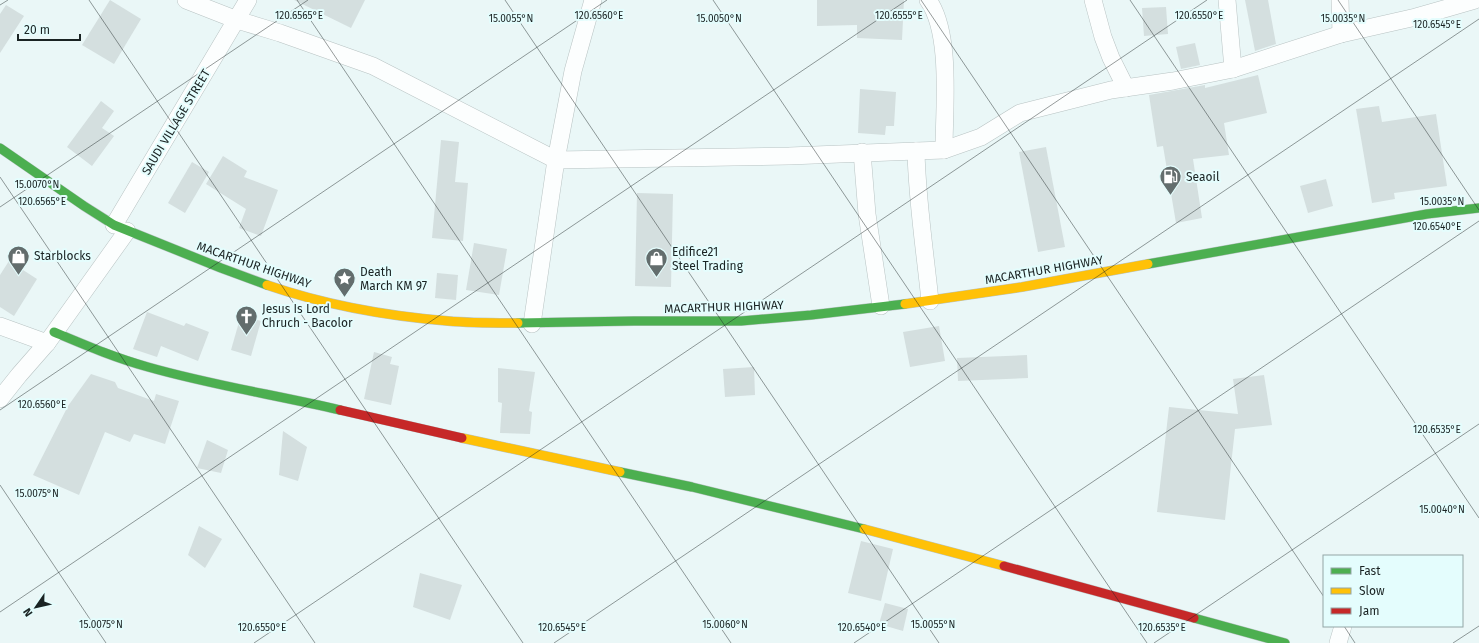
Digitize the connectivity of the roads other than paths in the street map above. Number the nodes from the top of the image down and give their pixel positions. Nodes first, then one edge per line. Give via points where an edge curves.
1 (186, 0) edge
2 (248, 0) edge
3 (592, 0) edge
4 (928, 0) edge
5 (1093, 0) edge
6 (1227, 0) edge
7 (1340, 0) edge
8 (1476, 0) edge
9 (1453, 3) edge
10 (237, 20) junction
11 (1341, 34) junction
12 (1233, 69) junction
13 (1126, 88) junction
14 (0, 148) edge
15 (944, 150) junction
16 (916, 151) junction
17 (862, 152) junction
18 (556, 160) junction
19 (1479, 208) edge
20 (120, 228) junction
21 (930, 301) junction
22 (881, 306) junction
23 (532, 324) junction
24 (0, 326) edge
25 (50, 337) junction
26 (0, 399) edge
27 (1343, 627) edge
28 (1285, 643) edge
29 (1338, 643) edge

1 - 10 street
2 - 10 street, SAUDI VILLAGE STREET
3 - 18 street via 573,71
4 - 15 street via 934,8 943,42
5 - 13 street via 1103,37
6 - 12 street
7 - 11 street
8 - 9 street
9 - 11 street via 1416,17
10 - 18 street via 374,66
10 - 20 street, SAUDI VILLAGE STREET
11 - 12 street
12 - 13 street
13 - 15 street via 1020,113 981,137
14 - 20 main road, MACARTHUR HIGHWAY
15 - 16 street
16 - 17 street
16 - 21 street via 916,177
17 - 18 street via 789,156
17 - 22 street via 867,214
18 - 23 street
19 - 21 main road, MACARTHUR HIGHWAY via 1404,218 1022,287
20 - 23 main road, MACARTHUR HIGHWAY via 282,290 354,309 448,321
20 - 25 street, SAUDI VILLAGE STREET
21 - 22 main road, MACARTHUR HIGHWAY
22 - 23 main road, MACARTHUR HIGHWAY via 741,321
24 - 25 street
25 - 26 street, SAUDI VILLAGE STREET
25 - 28 main road via 146,367 214,384 692,487 878,532
27 - 29 street

